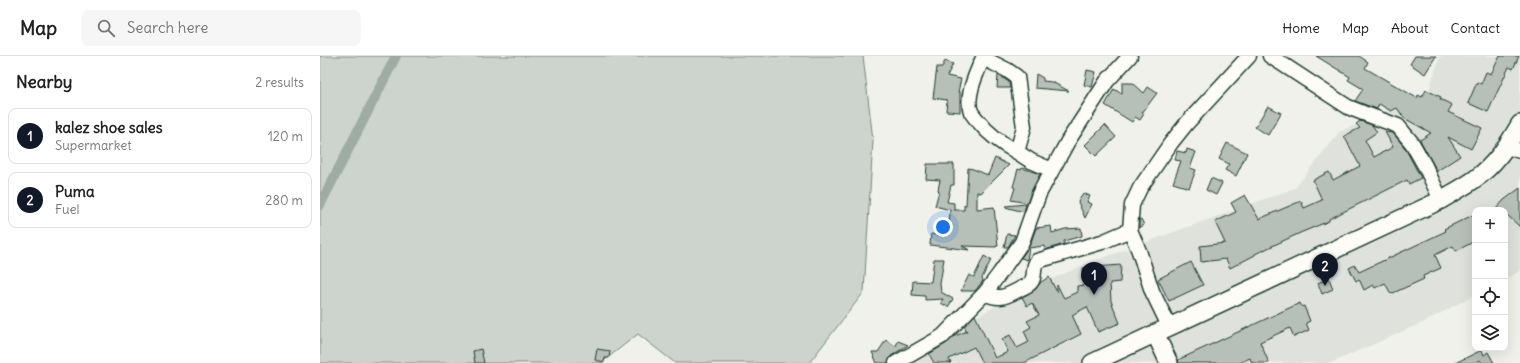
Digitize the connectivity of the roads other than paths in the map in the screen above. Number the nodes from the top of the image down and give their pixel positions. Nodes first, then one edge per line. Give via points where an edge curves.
1 (1130, 56) edge
2 (1249, 56) edge
3 (1270, 56) edge
4 (983, 57) edge
5 (1520, 124) edge
6 (1513, 149) edge
7 (1018, 152) junction
8 (1052, 170) junction
9 (1441, 200) junction
10 (1130, 230) junction
11 (984, 293) junction
12 (1162, 329) junction
13 (896, 363) edge
14 (1092, 363) edge
15 (1169, 363) edge

1 - 8 street via 1107,81
2 - 10 street via 1171,143 1135,198
3 - 9 street via 1348,106 1398,126 1412,143
4 - 7 street via 1017,77 1024,128
4 - 7 street via 971,91 971,112 986,132
5 - 6 main road
6 - 9 main road via 1476,179
7 - 8 street
8 - 11 street via 1039,194 1022,242
9 - 12 main road
10 - 11 street via 1102,242 1037,261 1030,283 1009,295 998,298
10 - 12 street via 1152,291
11 - 13 street via 943,336
12 - 14 main road
12 - 15 main road

